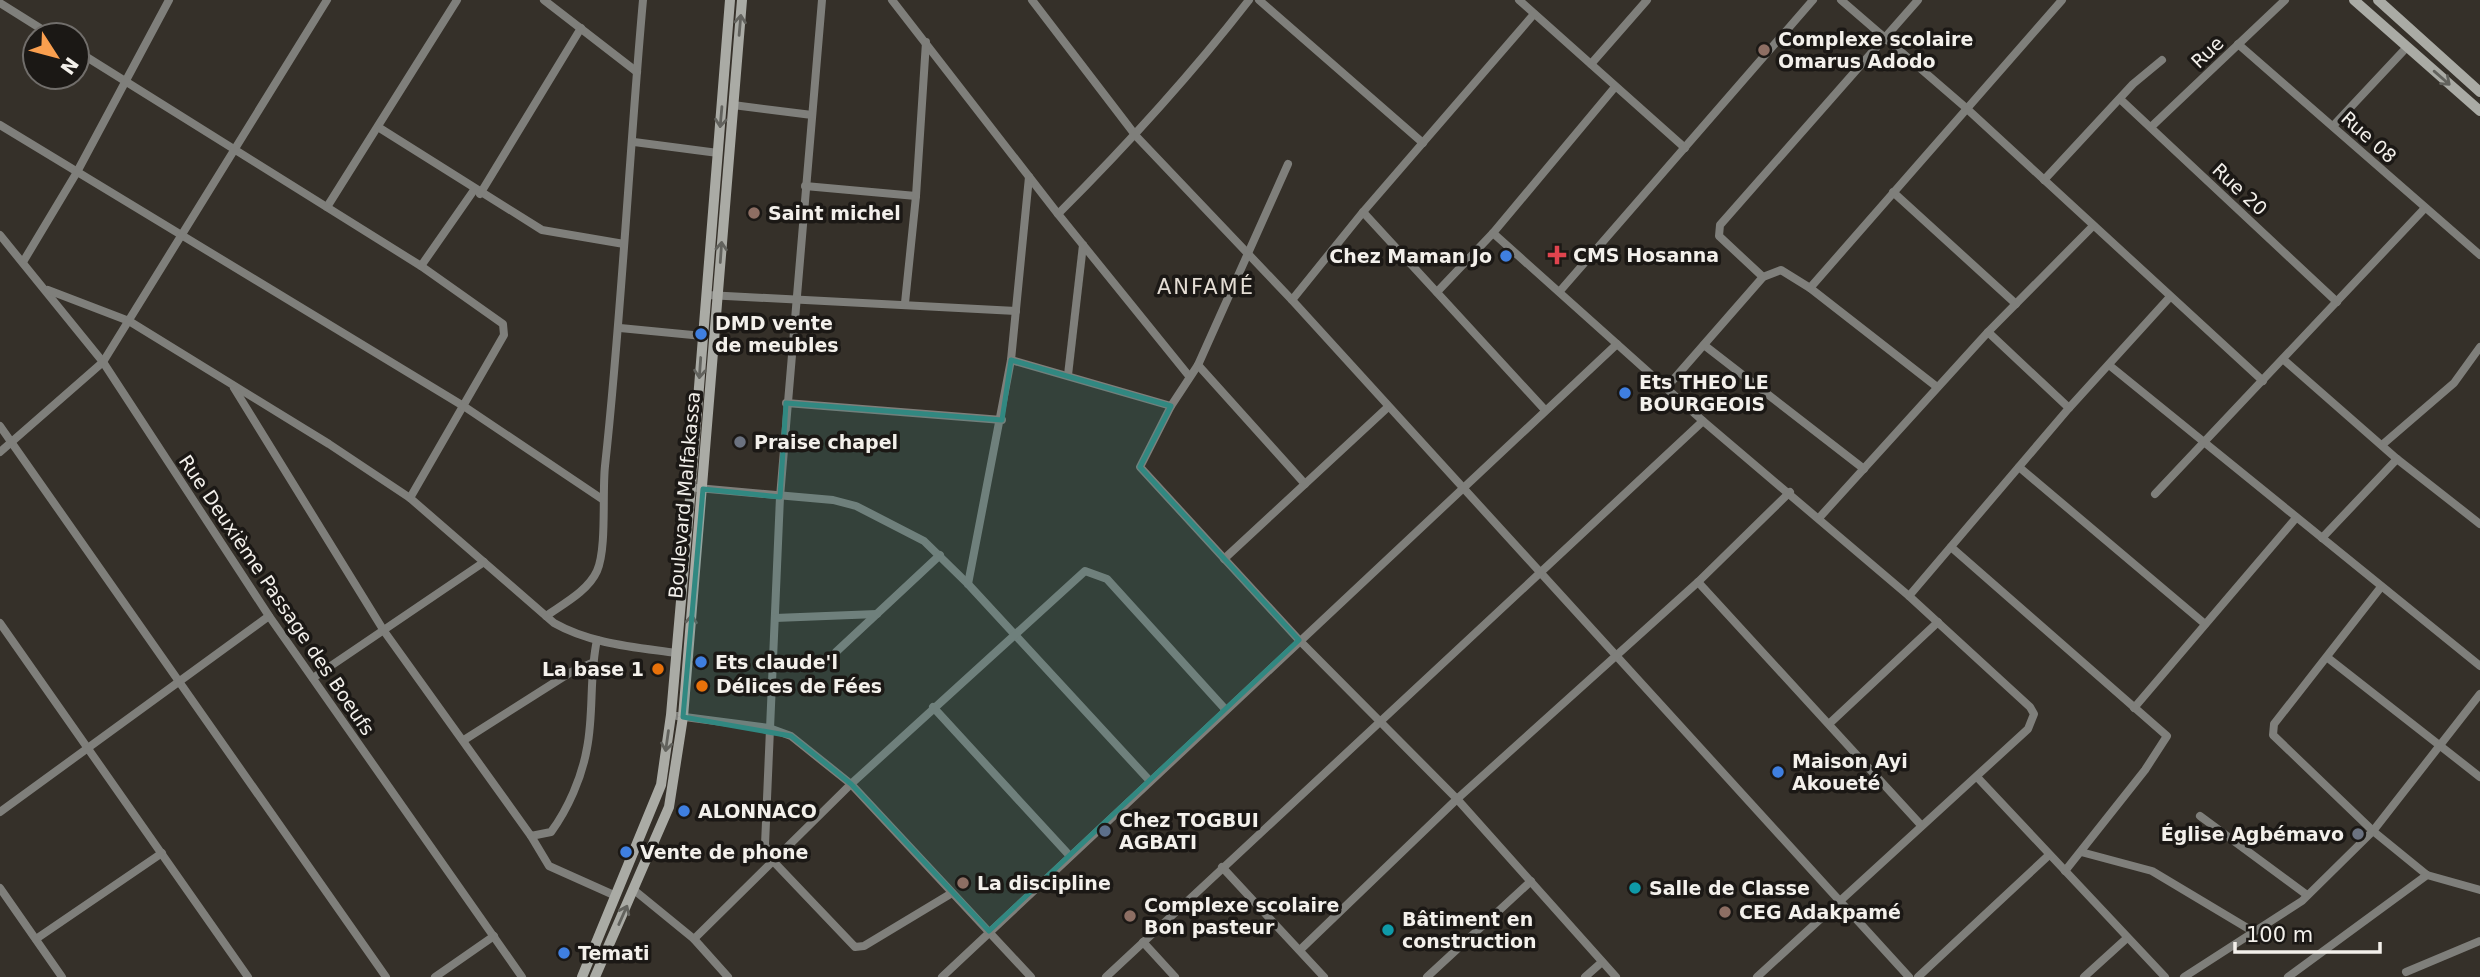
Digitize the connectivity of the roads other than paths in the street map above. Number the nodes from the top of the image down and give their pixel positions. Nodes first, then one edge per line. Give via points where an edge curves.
1 (157, 0) edge
2 (327, 0) edge
3 (457, 0) edge
4 (544, 0) edge
5 (643, 0) edge
6 (730, 0) edge
7 (742, 0) edge
8 (822, 0) edge
9 (892, 0) edge
10 (1032, 0) edge
11 (1249, 0) edge
12 (1259, 0) edge
13 (1518, 0) edge
14 (1647, 0) edge
15 (1813, 0) edge
16 (1841, 0) edge
17 (1918, 0) edge
18 (2062, 0) edge
19 (2285, 0) edge
20 (2354, 0) edge
21 (2378, 0) edge
22 (0, 3) edge
23 (167, 3) edge
24 (1534, 14) junction
25 (29, 21) edge
26 (580, 28) junction
27 (1884, 37) junction
28 (926, 42) junction
29 (2238, 44) junction
30 (2407, 47) junction
31 (91, 59) edge
32 (2162, 60) dead end
33 (1591, 64) junction
34 (637, 72) junction
35 (125, 80) junction
36 (1615, 86) junction
37 (2480, 92) edge
38 (2120, 99) junction
39 (733, 105) junction
40 (1965, 107) junction
41 (2480, 111) edge
42 (812, 116) junction
43 (0, 125) edge
44 (2333, 126) junction
45 (377, 127) junction
46 (2151, 127) junction
47 (1136, 136) junction
48 (634, 142) junction
49 (1423, 143) junction
50 (1685, 148) junction
51 (235, 149) junction
52 (718, 153) junction
53 (1289, 164) dead end
54 (77, 172) junction
55 (1029, 177) junction
56 (2044, 180) junction
57 (805, 187) junction
58 (477, 192) junction
59 (1893, 192) junction
60 (916, 196) junction
61 (327, 207) junction
62 (2425, 208) junction
63 (1363, 212) junction
64 (1058, 214) junction
65 (2092, 227) junction
66 (1493, 233) junction
67 (0, 235) edge
68 (181, 236) junction
69 (624, 244) junction
70 (1083, 245) junction
71 (2480, 254) edge
72 (1249, 256) junction
73 (23, 262) junction
74 (421, 267) junction
75 (1763, 277) junction
76 (1810, 288) junction
77 (45, 289) junction
78 (1560, 291) junction
79 (1437, 292) junction
80 (712, 295) junction
81 (2169, 298) junction
82 (795, 299) junction
83 (1293, 300) junction
84 (2336, 302) junction
85 (905, 303) junction
86 (2016, 304) junction
87 (1016, 311) junction
88 (129, 321) junction
89 (620, 328) junction
90 (1988, 332) junction
91 (703, 336) junction
92 (1617, 344) junction
93 (1704, 345) junction
94 (2480, 346) edge
95 (1011, 360) junction
96 (2284, 360) junction
97 (103, 362) junction
98 (1198, 365) junction
99 (2109, 365) junction
100 (1068, 375) junction
101 (1189, 376) junction
102 (2263, 381) junction
103 (1937, 387) junction
104 (234, 388) junction
105 (1666, 388) junction
106 (786, 403) junction
107 (1171, 406) junction
108 (466, 407) junction
109 (1388, 407) junction
110 (2069, 408) junction
111 (1545, 410) junction
112 (1002, 420) junction
113 (1703, 421) junction
114 (0, 426) edge
115 (11, 442) junction
116 (2204, 442) junction
117 (2382, 446) junction
118 (0, 452) edge
119 (2397, 459) junction
120 (2019, 467) junction
121 (1864, 468) junction
122 (1305, 484) junction
123 (1464, 486) junction
124 (697, 488) junction
125 (1790, 492) junction
126 (2155, 494) dead end
127 (780, 497) junction
128 (410, 498) junction
129 (602, 499) junction
130 (1819, 518) junction
131 (2296, 518) junction
132 (2480, 524) edge
133 (2322, 538) junction
134 (1951, 547) junction
135 (940, 555) junction
136 (1224, 559) junction
137 (484, 562) junction
138 (1540, 570) junction
139 (1698, 582) junction
140 (968, 584) junction
141 (2381, 587) junction
142 (1909, 596) junction
143 (877, 614) junction
144 (269, 616) junction
145 (546, 616) junction
146 (775, 618) junction
147 (0, 622) edge
148 (1938, 622) junction
149 (2205, 625) junction
150 (384, 631) junction
151 (1013, 634) junction
152 (597, 640) junction
153 (1299, 640) junction
154 (836, 652) dead end
155 (676, 653) junction
156 (1616, 653) junction
157 (2328, 658) junction
158 (592, 663) junction
159 (2480, 666) edge
160 (313, 678) junction
161 (179, 681) junction
162 (2480, 694) edge
163 (933, 708) junction
164 (2134, 708) junction
165 (1225, 709) junction
166 (671, 715) junction
167 (683, 717) junction
168 (1380, 722) junction
169 (1830, 723) junction
170 (769, 728) junction
171 (464, 740) junction
172 (89, 746) junction
173 (2440, 747) junction
174 (1977, 777) junction
175 (2480, 777) edge
176 (1149, 780) junction
177 (851, 784) junction
178 (1457, 799) junction
179 (1, 809) edge
180 (2200, 816) dead end
181 (1920, 824) junction
182 (2373, 831) junction
183 (531, 836) junction
184 (2081, 852) junction
185 (163, 853) junction
186 (1069, 855) junction
187 (2049, 855) junction
188 (773, 861) junction
189 (1222, 867) junction
190 (2065, 871) junction
191 (2427, 875) junction
192 (1531, 881) junction
193 (0, 888) edge
194 (634, 890) junction
195 (2480, 890) edge
196 (953, 893) junction
197 (2307, 895) junction
198 (617, 897) junction
199 (1839, 901) junction
200 (989, 931) junction
201 (2254, 932) junction
202 (494, 936) junction
203 (2127, 938) junction
204 (36, 939) junction
205 (694, 939) junction
206 (2480, 941) edge
207 (1143, 942) junction
208 (1300, 950) junction
209 (1602, 962) junction
210 (2406, 972) dead end
211 (1760, 976) edge
212 (62, 977) edge
213 (248, 977) edge
214 (386, 977) edge
215 (435, 977) edge
216 (522, 977) edge
217 (582, 977) edge
218 (595, 977) edge
219 (728, 977) edge
220 (942, 977) edge
221 (1031, 977) edge
222 (1106, 977) edge
223 (1175, 977) edge
224 (1324, 977) edge
225 (1427, 977) edge
226 (1585, 977) edge
227 (1616, 977) edge
228 (1909, 977) edge
229 (1917, 977) edge
230 (2084, 977) edge
231 (2165, 977) edge
232 (2184, 977) edge
233 (2288, 977) edge

1 - 23 street
2 - 51 street
3 - 45 street
4 - 26 street
5 - 34 street
6 -> 52 main road, Boulevard Malfakassa
39 -> 7 main road, Boulevard Malfakassa
8 - 42 street
9 - 28 street
10 - 47 street
11 - 47 street
12 - 49 street
13 - 24 street
14 - 33 street
15 - 50 street
16 - 27 street
17 - 27 street
18 - 40 street
19 - 29 street, Rue
20 - 30 main road
21 - 37 main road
22 - 25 street
23 - 35 street
24 - 33 street
24 - 49 street
26 - 34 street
26 - 58 street
27 - 40 street
27 - 75 street via 1718,229 1719,236
28 - 55 street
28 - 60 street
29 - 44 street, Rue 08
29 - 46 street, Rue
30 -> 41 main road
30 - 44 street
31 - 35 street
32 - 38 street
33 - 36 street
34 - 48 street
35 - 51 street
35 - 54 street
36 - 50 street
36 - 66 street
38 - 46 street, Rue 20
38 - 56 street
39 - 42 street
80 -> 39 main road, Boulevard Malfakassa
40 - 56 street
40 - 59 street
42 - 57 street
43 - 54 street
44 - 62 street, Rue 08
45 - 58 street
45 - 61 street
46 - 84 street, Rue 20
47 - 64 street
47 - 72 street
48 - 52 street
48 - 69 street
49 - 63 street
50 - 78 street
51 - 61 street
51 - 68 street
52 - 80 main road, Boulevard Malfakassa
53 - 72 street
54 - 68 street
54 - 73 street
55 - 64 street
55 - 87 street
56 - 65 street
57 - 60 street
57 - 82 street
58 - 69 street via 548,233
58 - 74 street
59 - 76 street
59 - 86 street
60 - 85 street
61 - 74 street
62 - 71 street, Rue 08
62 - 84 street
63 - 79 street
63 - 83 street
64 - 70 street
65 - 81 street
65 - 86 street
66 - 78 street
66 - 79 street
67 - 73 street, Rue Deuxième Passage des Boeufs
68 - 88 street
68 - 108 street
69 - 89 street
70 - 100 street
70 - 101 street
72 - 83 street
72 - 98 street
73 - 77 street, Rue Deuxième Passage des Boeufs
74 - 108 street via 506,330
75 - 76 street via 1781,270
75 - 93 street
76 - 103 street
77 - 88 street
77 - 97 street, Rue Deuxième Passage des Boeufs
78 - 92 street
79 - 111 street
80 - 82 street
80 - 91 main road, Boulevard Malfakassa
80 - 124 main road, Boulevard Malfakassa
81 - 99 street
81 - 102 street
82 - 85 street
82 - 106 street
83 - 109 street
84 - 96 street
85 - 87 street
86 - 90 street
87 - 95 street
88 - 97 street
88 - 104 street
89 - 91 street
89 - 129 street
90 - 103 street
90 - 110 street
91 -> 124 main road, Boulevard Malfakassa
92 - 105 street
92 - 111 street
93 - 105 street
93 - 121 street
94 - 117 street via 2454,383
95 - 100 street
95 - 112 street
96 - 102 street
96 - 117 street
97 - 115 street
97 - 144 street, Rue Deuxième Passage des Boeufs
98 - 101 street
98 - 122 street
99 - 110 street
99 - 116 street
100 - 107 street
101 - 107 street
102 - 116 street
103 - 121 street
104 - 128 street
104 - 150 street
105 - 113 street
106 - 112 street
106 - 127 street
107 - 136 street via 1140,467
108 - 128 street
108 - 129 street
109 - 122 street
109 - 123 street
110 - 120 street
111 - 123 street
112 - 140 street
113 - 125 street
113 - 138 street
114 - 115 street
115 - 118 street
115 - 161 street
116 - 126 street
116 - 131 street
117 - 119 street
119 - 132 street
119 - 133 street
120 - 134 street
120 - 149 street
121 - 130 street
122 - 136 street
123 - 138 street
123 - 153 street
124 - 127 street
124 - 155 main road, Boulevard Malfakassa
167 -> 124 main road, Boulevard Malfakassa
125 - 130 street
125 - 139 street
127 - 135 street via 856,506 907,531
127 - 146 street
128 - 137 street
129 - 145 street via 601,558 596,572 589,585
130 - 142 street
131 - 133 street
131 - 149 street
133 - 141 street
134 - 142 street
134 - 164 street
135 - 140 street
135 - 143 street
136 - 153 street
137 - 145 street
137 - 150 street
138 - 156 street
138 - 168 street
139 - 156 street
139 - 169 street
140 - 151 street
141 - 157 street
141 - 159 street
142 - 148 street
143 - 146 street
143 - 154 street
144 - 160 street, Rue Deuxième Passage des Boeufs
144 - 161 street
145 - 152 street via 572,634
146 - 170 street
147 - 172 street
148 - 169 street
148 - 174 street via 2034,714 2028,729
149 - 164 street
150 - 160 street
150 - 171 street
151 - 163 street
151 - 165 street via 1085,571 1095,573 1107,579
151 - 176 street
152 - 155 street
152 - 158 street
153 - 165 street
153 - 168 street
155 - 166 main road, Boulevard Malfakassa
156 - 178 street
156 - 199 street
157 - 173 street
157 - 182 street via 2274,724 2273,734
158 - 171 street
158 - 183 street via 587,748 567,806 551,832
160 - 202 street, Rue Deuxième Passage des Boeufs
161 - 172 street
161 - 214 street
162 - 173 street
163 - 177 street
163 - 186 street
164 - 184 street via 2168,738
165 - 176 street
166 - 167 street
166 -> 198 main road, Boulevard Malfakassa via 656,802
167 - 170 street
167 - 194 main road, Boulevard Malfakassa via 674,789
168 - 178 street
168 - 189 street
169 - 181 street
170 - 177 street via 791,736
170 - 188 street via 765,845
171 - 183 street
172 - 179 street
172 - 185 street
173 - 175 street
173 - 182 street
174 - 181 street
174 - 187 street
176 - 186 street
177 - 188 street
177 - 196 street
178 - 192 street
178 - 208 street
180 - 197 street
181 - 199 street
182 - 191 street
182 - 197 street
183 - 198 street via 549,866
184 - 190 street
184 - 201 street via 2152,872
185 - 204 street
185 - 213 street
186 - 200 street
187 - 190 street
187 - 229 street
188 - 196 street via 855,947
188 - 205 street
189 - 207 street
189 - 208 street
190 - 203 street
191 - 195 street
191 - 233 street
192 - 209 street
192 - 225 street
193 - 204 street
194 - 205 street
218 -> 194 main road, Boulevard Malfakassa
196 - 200 street
197 - 201 street
198 - 217 main road, Boulevard Malfakassa
199 - 211 street
199 - 228 street
200 - 220 street
200 - 221 street
201 - 232 street
202 - 215 street
202 - 216 street, Rue Deuxième Passage des Boeufs
203 - 230 street
203 - 231 street
204 - 212 street
205 - 219 street
206 - 210 street
207 - 222 street
207 - 223 street
208 - 224 street
209 - 226 street
209 - 227 street

